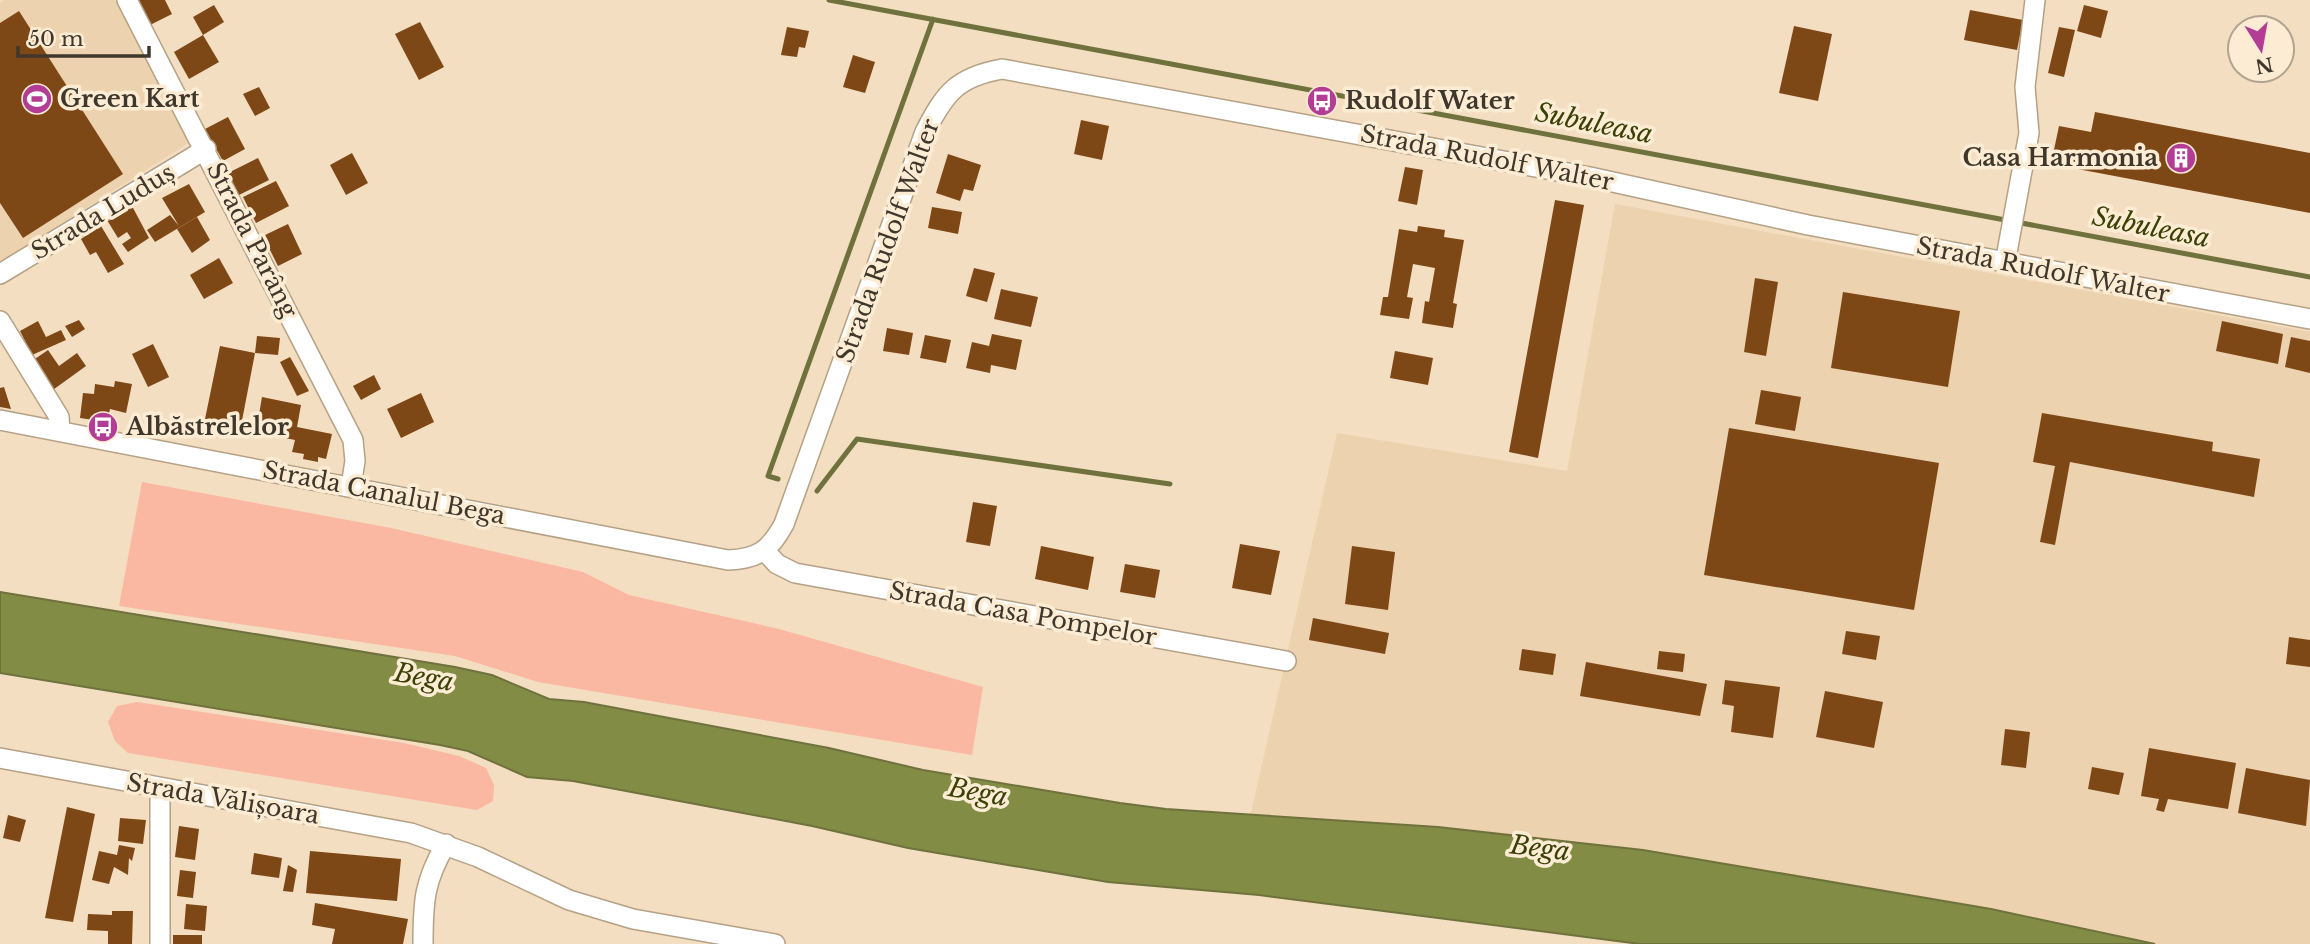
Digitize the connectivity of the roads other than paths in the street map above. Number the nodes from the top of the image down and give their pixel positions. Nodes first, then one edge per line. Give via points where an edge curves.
1 (127, 0) edge
2 (2035, 0) edge
3 (206, 149) junction
4 (2005, 263) junction
5 (0, 274) edge
6 (2310, 319) edge
7 (0, 321) edge
8 (0, 420) edge
9 (60, 431) junction
10 (351, 486) junction
11 (766, 552) junction
12 (1286, 661) dead end
13 (0, 758) edge
14 (160, 788) junction
15 (446, 844) junction
16 (160, 944) edge
17 (423, 944) edge
18 (775, 944) edge

1 - 3 street, Strada Parâng
2 - 4 street via 2025,87 2029,133
3 - 5 street, Strada Luduș
3 - 10 street, Strada Parâng via 353,440
4 - 6 street, Strada Rudolf Walter
4 - 11 street, Strada Rudolf Walter via 1300,122 1027,72 1002,69 980,73 949,92 925,132 784,524
7 - 9 street via 59,417
8 - 9 street, Strada Canalul Bega
9 - 10 street, Strada Canalul Bega
10 - 11 street, Strada Canalul Bega via 728,560
11 - 12 street, Strada Casa Pompelor via 795,573
13 - 14 street, Strada Vălișoara
14 - 15 street, Strada Vălișoara via 411,833
14 - 16 street
15 - 17 street via 424,892
15 - 18 street, Strada Vălișoara via 569,900 633,919

